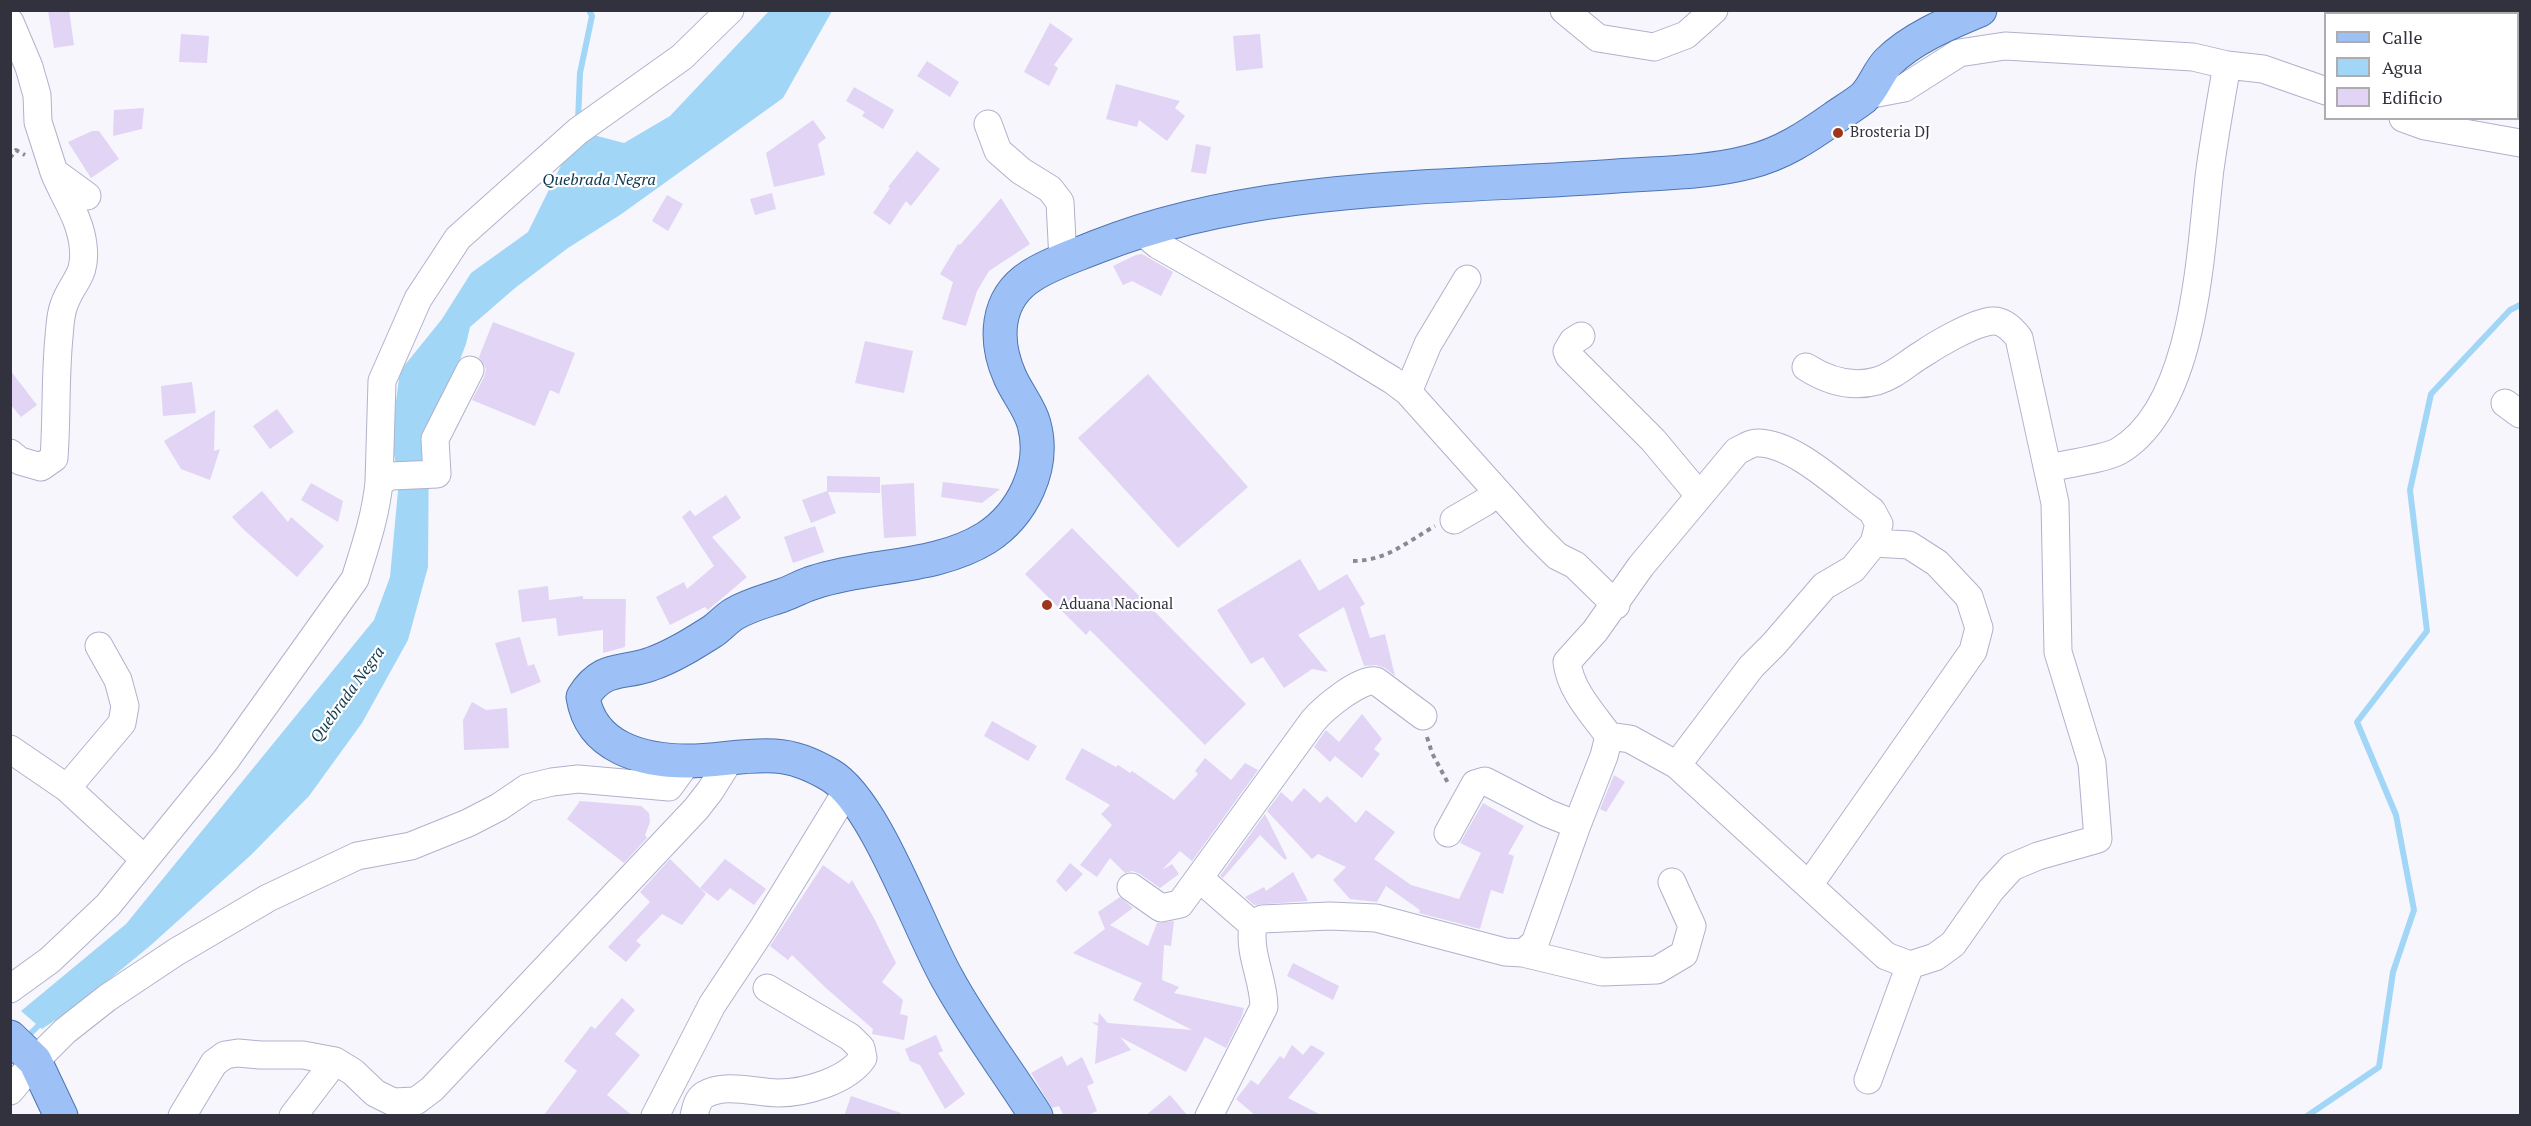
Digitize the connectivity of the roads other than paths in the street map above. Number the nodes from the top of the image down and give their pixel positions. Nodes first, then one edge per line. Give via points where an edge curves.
1 (730, 10) edge
2 (1564, 10) edge
3 (1714, 10) edge
4 (1980, 10) edge
5 (10, 22) edge
6 (2227, 65) junction
7 (2324, 91) edge
8 (1867, 95) junction
9 (2408, 120) edge
10 (988, 124) dead end
11 (2520, 143) edge
12 (54, 172) junction
13 (87, 196) dead end
14 (1140, 230) junction
15 (1063, 260) junction
16 (1467, 279) dead end
17 (1581, 336) dead end
18 (1806, 367) dead end
19 (470, 370) dead end
20 (1408, 392) junction
21 (10, 453) edge
22 (2048, 468) junction
23 (385, 479) junction
24 (1497, 492) junction
25 (1699, 495) junction
26 (1454, 520) road end
27 (1874, 543) junction
28 (1616, 604) junction
29 (99, 645) dead end
30 (1423, 716) road end
31 (1609, 736) junction
32 (10, 749) edge
33 (732, 756) junction
34 (688, 761) junction
35 (1677, 765) junction
36 (67, 788) junction
37 (848, 789) junction
38 (1453, 824) road end
39 (1576, 825) junction
40 (144, 859) junction
41 (1199, 878) junction
42 (1672, 882) dead end
43 (1809, 885) junction
44 (1131, 887) dead end
45 (1253, 925) junction
46 (1523, 953) junction
47 (1910, 965) junction
48 (767, 988) dead end
49 (10, 989) edge
50 (23, 1049) edge
51 (335, 1061) junction
52 (1868, 1080) dead end
53 (10, 1091) edge
54 (62, 1116) edge
55 (182, 1116) edge
56 (293, 1116) edge
57 (654, 1116) edge
58 (694, 1116) edge
59 (1036, 1116) edge
60 (1209, 1116) edge

1 - 23 street via 682,57 578,131 458,238 418,299 382,381
2 - 3 street via 1599,38 1654,47 1686,36
4 - 8 main road via 1934,30 1887,63
5 - 12 street via 29,67 37,95 38,122
6 - 7 street via 2263,69
6 - 8 street via 2193,57 2005,46 1959,53 1904,88
6 - 22 street via 2192,318 2168,393 2149,423 2118,452
8 - 14 main road via 1789,148 1748,163 1307,197 1184,218
9 - 11 street
10 - 15 street via 998,151 1050,189 1060,202
12 - 13 street
12 - 21 street via 77,219 84,246 81,275 62,313 55,376 54,458 41,467 20,461
14 - 15 main road
14 - 20 street via 1158,245 1341,349
15 - 34 main road via 1028,278 1013,292 1002,312 999,341 1009,374 1034,422 1036,439 1033,473 1011,519 983,540 948,554 817,581 753,604 691,645 650,665 614,672 592,682 583,697 585,714 612,745 647,756
16 - 20 street via 1428,344
17 - 25 street via 1567,351 1569,356 1653,440
18 - 22 street via 1840,382 1879,381 1960,333 1999,322 2014,330 2019,338
19 - 23 street via 435,439 437,474
20 - 24 street
22 - 47 street via 2055,503 2058,652 2092,763 2098,839 2012,867 1953,944 1935,957
23 - 40 street via 355,579 225,761
24 - 26 street
24 - 28 street via 1557,556 1575,565
25 - 27 street via 1737,451 1756,442 1771,445 1806,461 1872,511 1879,524
25 - 28 street via 1641,566
27 - 35 street via 1853,569 1824,586 1751,666
27 - 43 street via 1909,545 1937,562 1969,597 1979,628 1973,651
28 - 31 street via 1567,662 1577,691
29 - 36 street via 118,680 124,706 122,723
30 - 41 street via 1376,681 1366,681 1341,697 1313,720
31 - 35 street via 1630,739
31 - 39 street
32 - 36 street
33 - 34 main road
33 - 37 main road via 777,756 811,763
33 - 51 street via 696,809 432,1089 416,1101 393,1102 375,1093
34 - 50 street via 669,787 578,779 552,782 527,788 468,823 411,846 357,856 268,898 176,952 64,1031
35 - 43 street
36 - 40 street
37 - 57 street via 712,1005
37 - 59 main road via 873,825 947,979
38 - 39 street via 1475,784 1485,781
39 - 46 street via 1535,943
40 - 49 street via 108,905 50,960
41 - 44 street via 1180,904 1161,908
41 - 45 street
42 - 46 street via 1692,926 1684,954 1657,970 1602,972
43 - 47 street via 1886,956
45 - 46 street via 1274,917 1376,918 1505,952
45 - 60 street via 1251,939 1264,1007
47 - 52 street
48 - 58 street via 850,1037 861,1048 863,1058 848,1072 802,1090 778,1093 749,1089 705,1095 697,1103
50 - 53 street
50 - 54 main road
51 - 55 street via 303,1055 225,1055 214,1063
51 - 56 street

